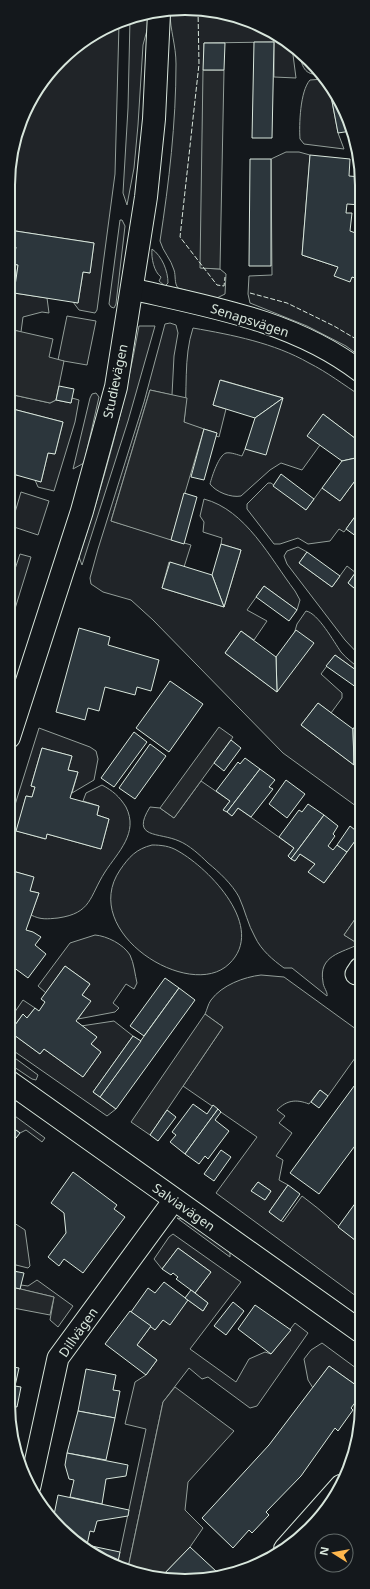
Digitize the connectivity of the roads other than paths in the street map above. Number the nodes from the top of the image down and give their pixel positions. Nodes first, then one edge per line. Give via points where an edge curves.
1 (159, 17) edge
2 (132, 288) junction
3 (355, 369) edge
4 (15, 718) edge
5 (15, 1086) edge
6 (174, 1200) junction
7 (355, 1327) edge
8 (32, 1477) edge

1 - 2 street, Studievägen via 154,119 143,220
2 - 3 street, Senapsvägen via 258,320 328,350
2 - 4 street, Studievägen via 114,395 82,511
5 - 6 street, Salviavägen
6 - 7 street, Salviavägen
6 - 8 street, Dillvägen via 58,1358

